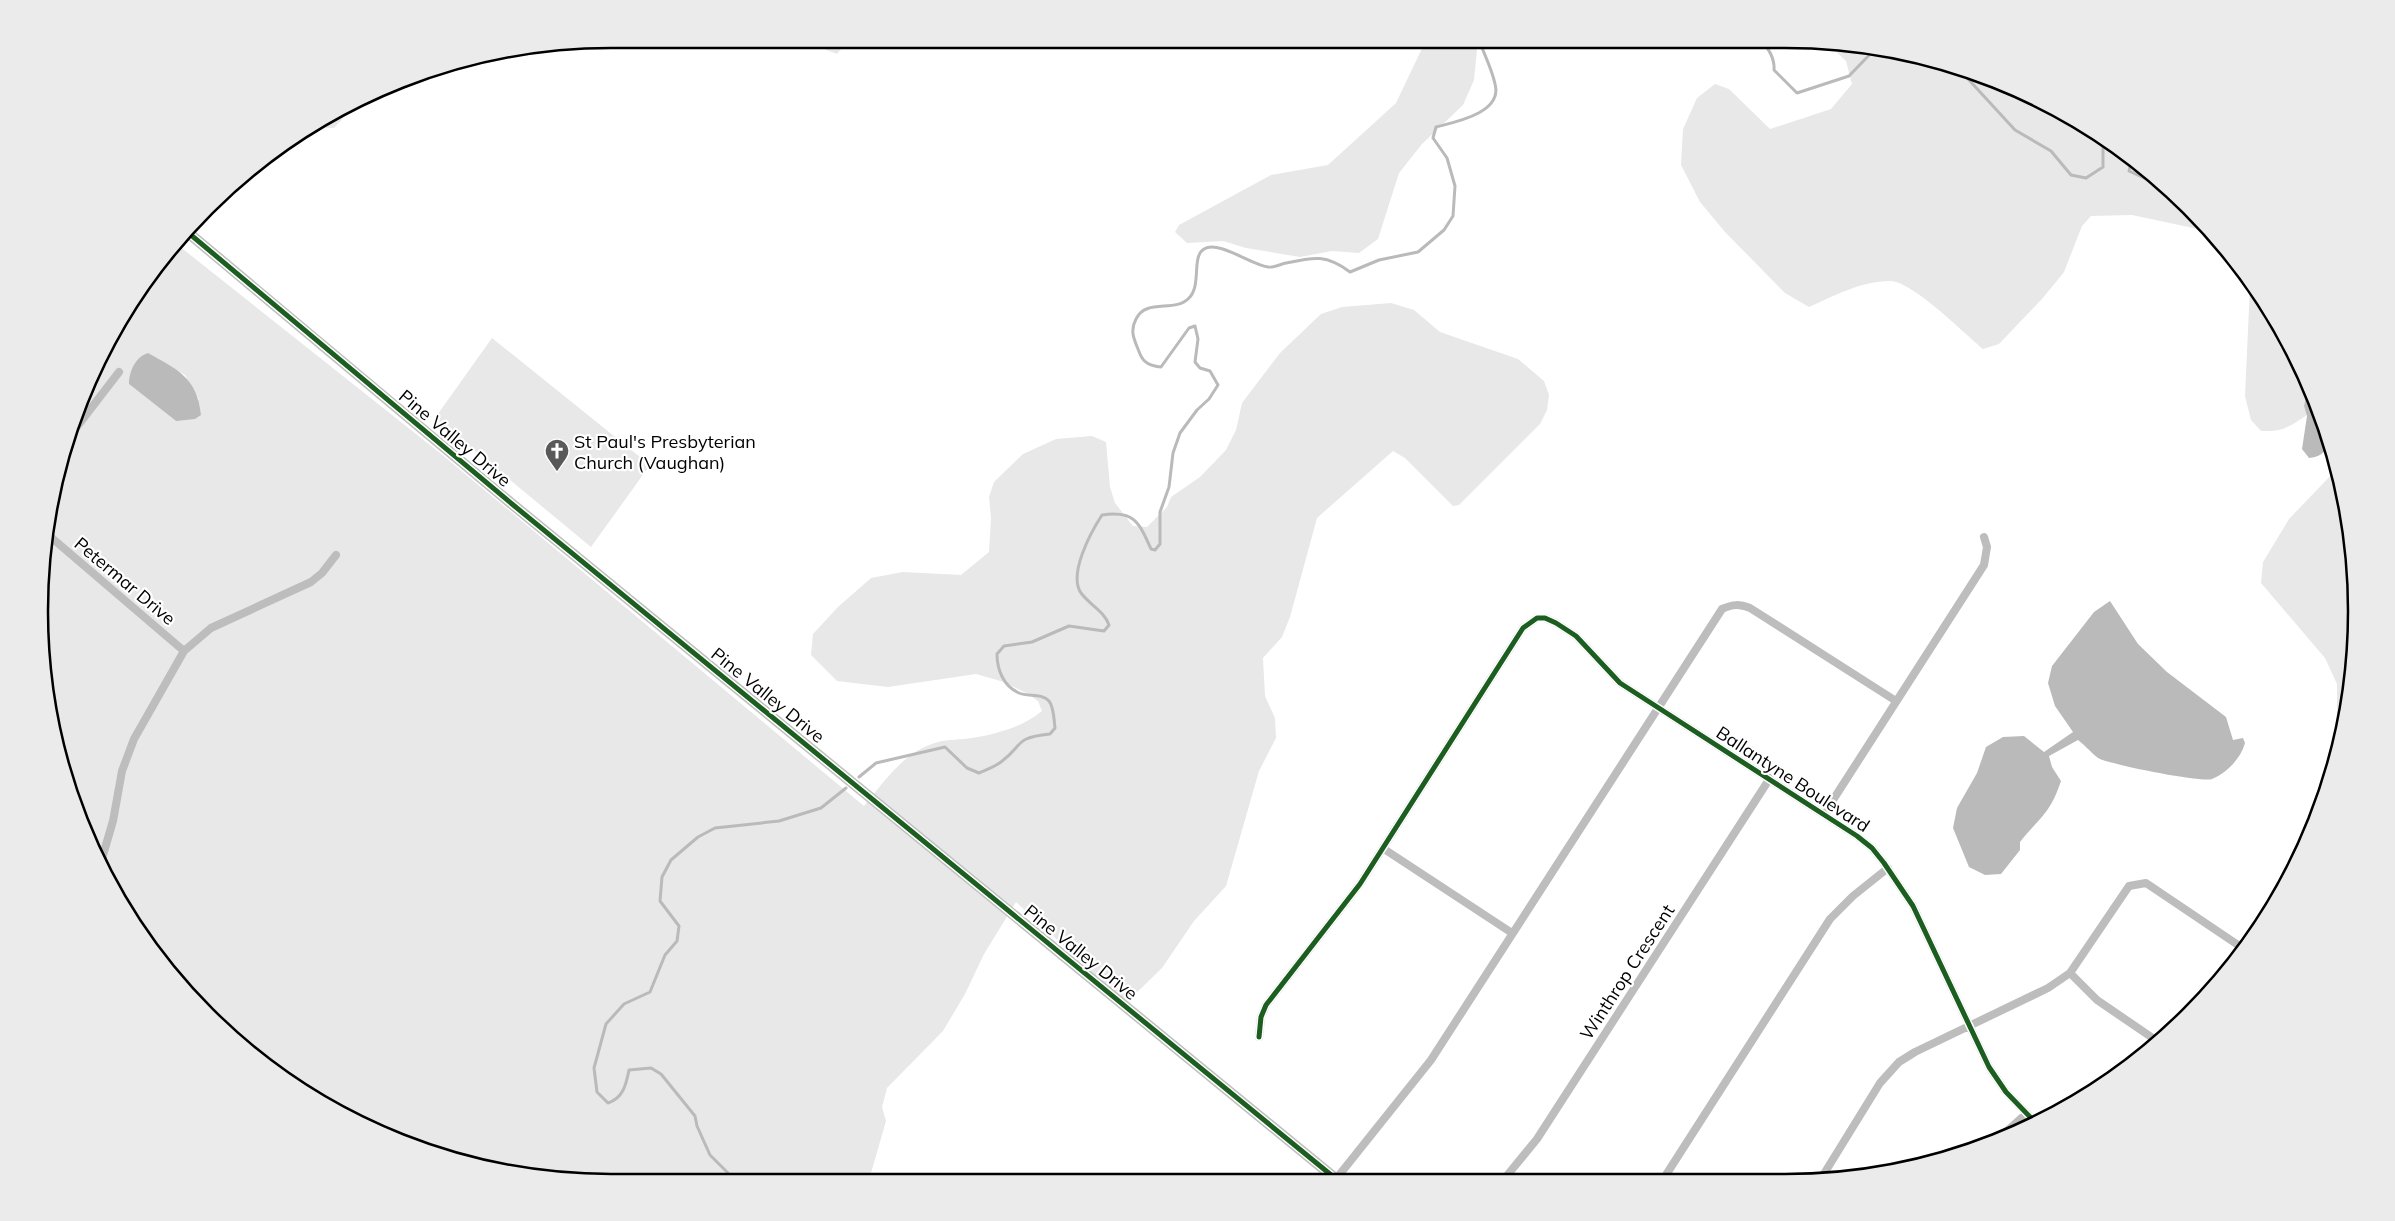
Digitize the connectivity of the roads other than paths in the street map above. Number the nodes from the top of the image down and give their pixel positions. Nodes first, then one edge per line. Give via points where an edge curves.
1 (191, 235) edge
2 (119, 372) dead end
3 (79, 423) edge
4 (52, 538) edge
5 (1984, 538) dead end
6 (336, 555) dead end
7 (184, 651) junction
8 (1896, 700) junction
9 (1657, 707) junction
10 (1770, 778) junction
11 (1824, 814) junction
12 (1384, 849) junction
13 (103, 854) edge
14 (1888, 868) junction
15 (1512, 933) junction
16 (2237, 944) edge
17 (2070, 973) junction
18 (1968, 1026) junction
19 (1259, 1037) dead end
20 (2152, 1037) edge
21 (2026, 1114) junction
22 (2030, 1117) edge
23 (2015, 1124) edge
24 (1825, 1172) edge
25 (1330, 1174) edge
26 (1340, 1174) edge
27 (1508, 1174) edge
28 (1667, 1174) edge

1 - 25 street, Pine Valley Drive via 512,504
2 - 3 street
4 - 7 street, Petermar Drive
5 - 8 street via 1987,547 1984,564
6 - 7 street via 311,582 211,628
7 - 13 street via 134,739 122,771
8 - 9 street via 1750,608 1736,605 1722,609
8 - 11 street
9 - 10 street, Ballantyne Boulevard
9 - 12 street, Ballantyne Boulevard via 1616,679 1571,632 1545,618 1530,621
9 - 15 street
10 - 11 street, Ballantyne Boulevard
10 - 27 street, Winthrop Crescent via 1536,1139
11 - 14 street, Ballantyne Boulevard via 1867,844
12 - 15 street
12 - 19 street, Ballantyne Boulevard via 1347,903 1266,1005
14 - 18 street, Ballantyne Boulevard via 1913,906
14 - 28 street via 1830,919
15 - 26 street via 1431,1060
16 - 17 street via 2146,883 2129,886
17 - 18 street via 2054,985
17 - 20 street via 2098,1000
18 - 21 street, Ballantyne Boulevard via 1997,1080
18 - 24 street via 1915,1052 1886,1076
21 - 22 street, Ballantyne Boulevard
21 - 23 street

